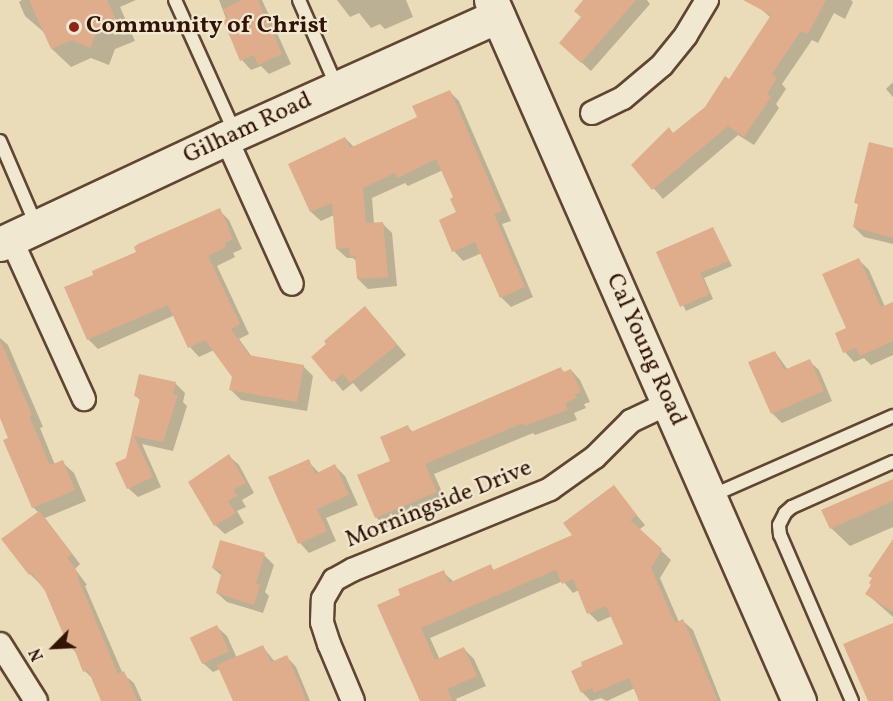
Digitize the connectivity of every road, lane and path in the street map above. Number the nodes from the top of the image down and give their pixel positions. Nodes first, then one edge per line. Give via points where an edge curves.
1 (175, 0) edge
2 (299, 0) edge
3 (707, 0) edge
4 (494, 8) edge
5 (338, 88) junction
6 (592, 113) dead end
7 (231, 136) junction
8 (0, 141) edge
9 (16, 237) edge
10 (292, 284) dead end
11 (84, 399) dead end
12 (669, 403) junction
13 (893, 416) edge
14 (893, 462) edge
15 (710, 496) junction
16 (0, 644) edge
17 (36, 701) edge
18 (353, 701) edge
19 (799, 701) edge
20 (852, 701) edge

1 - 7 lane
2 - 5 lane
3 - 6 street via 662,65 623,98
4 - 5 main road, Gilham Road
4 - 12 main road, Cal Young Road
5 - 7 main road, Gilham Road
7 - 9 main road, Gilham Road
7 - 10 street
8 - 9 lane
9 - 11 street
12 - 15 main road, Cal Young Road
12 - 18 street, Morningside Drive via 631,421 583,467 550,489 334,580 322,599 322,622
13 - 15 lane
14 - 20 lane via 792,507 779,525
15 - 19 main road, Cal Young Road
16 - 17 street

